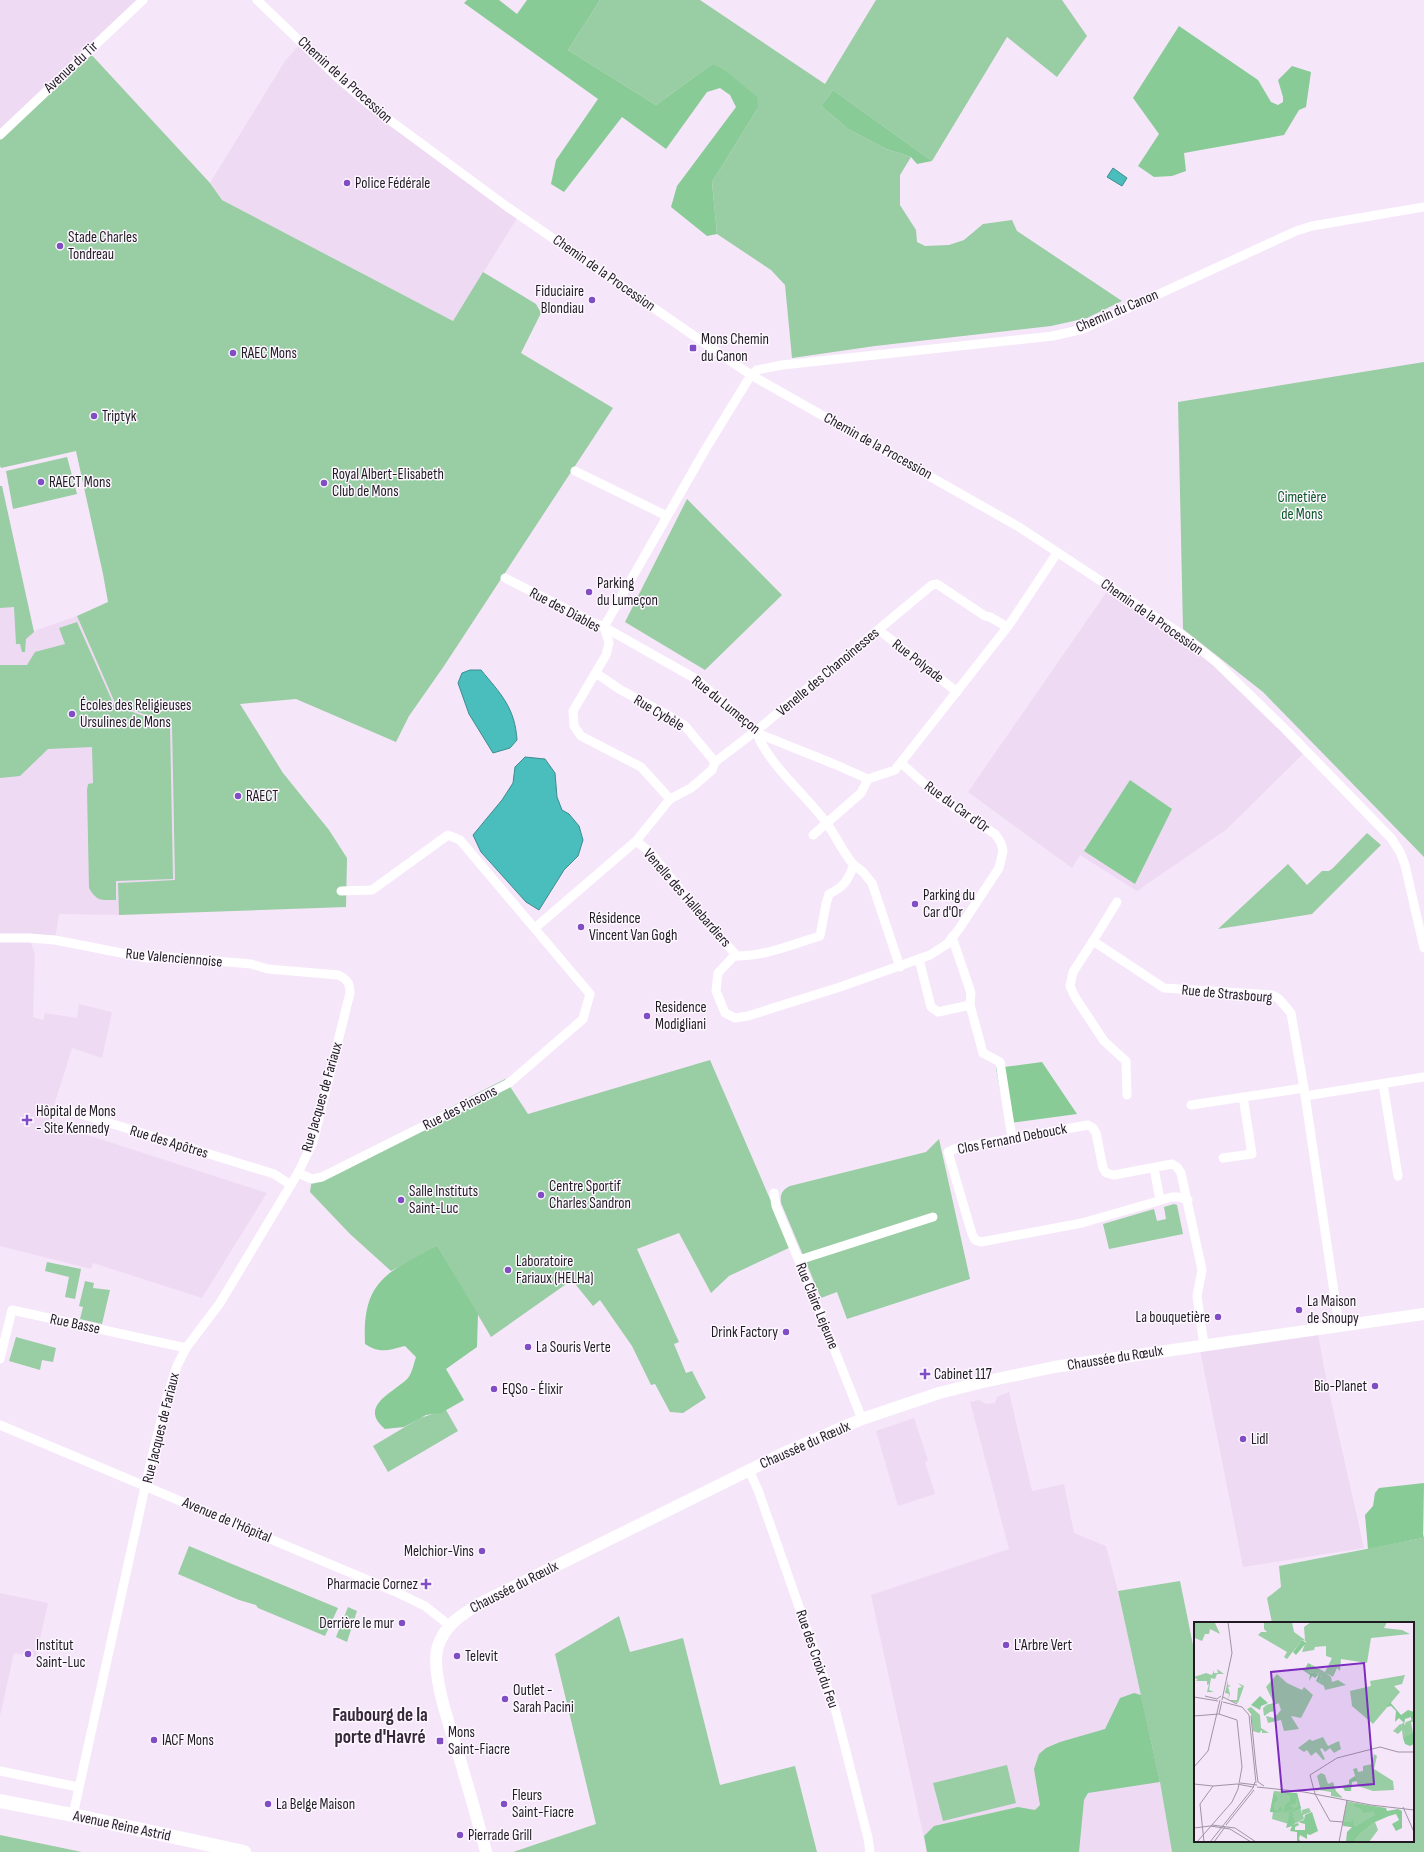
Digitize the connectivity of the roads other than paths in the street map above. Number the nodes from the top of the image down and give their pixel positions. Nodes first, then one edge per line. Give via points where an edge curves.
1 (143, 0) edge
2 (257, 0) edge
3 (0, 135) edge
4 (1424, 207) edge
5 (751, 375) junction
6 (575, 471) dead end
7 (667, 516) junction
8 (1057, 553) junction
9 (505, 578) dead end
10 (1008, 626) junction
11 (604, 627) junction
12 (879, 630) junction
13 (596, 674) junction
14 (957, 692) junction
15 (756, 731) junction
16 (715, 762) junction
17 (901, 763) junction
18 (868, 779) junction
19 (670, 798) junction
20 (826, 822) junction
21 (813, 835) dead end
22 (636, 841) junction
23 (854, 866) junction
24 (341, 891) dead end
25 (1117, 902) dead end
26 (535, 928) junction
27 (952, 937) junction
28 (0, 938) edge
29 (1094, 941) junction
30 (1424, 948) edge
31 (737, 956) junction
32 (919, 959) junction
33 (900, 967) junction
34 (347, 981) joint
35 (970, 1005) junction
36 (735, 1018) joint
37 (1424, 1077) edge
38 (1383, 1084) junction
39 (1305, 1092) junction
40 (1127, 1095) dead end
41 (1244, 1097) junction
42 (1191, 1105) dead end
43 (44, 1113) dead end
44 (1012, 1138) junction
45 (1223, 1158) dead end
46 (1154, 1168) junction
47 (298, 1173) junction
48 (1398, 1176) dead end
49 (291, 1185) junction
50 (774, 1193) dead end
51 (1160, 1200) junction
52 (1188, 1200) junction
53 (933, 1217) dead end
54 (799, 1260) junction
55 (1424, 1314) edge
56 (1339, 1326) junction
57 (1204, 1345) junction
58 (186, 1348) junction
59 (0, 1359) edge
60 (862, 1419) junction
61 (0, 1425) edge
62 (749, 1470) junction
63 (146, 1486) junction
64 (449, 1625) junction
65 (0, 1771) edge
66 (78, 1787) junction
67 (0, 1801) edge
68 (73, 1815) junction
69 (244, 1852) edge
70 (486, 1852) edge
71 (870, 1852) edge

1 - 3 street, Avenue du Tir
2 - 5 street, Chemin de la Procession via 336,76 395,124 506,206
4 - 5 street, Chemin du Canon via 1296,231 1083,329 1053,336 777,366 757,370
5 - 7 street
5 - 8 street, Chemin de la Procession via 944,483
6 - 7 street
7 - 11 street
8 - 10 street
8 - 30 street, Chemin de la Procession via 1181,634 1216,662 1310,753 1391,838 1405,866
9 - 11 street, Rue des Diables
10 - 12 street, Venelle des Chanoinesses via 985,616 937,584 920,593
10 - 14 street
11 - 13 street, Rue des Diables via 609,643
11 - 15 street, Rue du Lumeçon via 696,679
12 - 14 street, Rue Polyade
12 - 15 street, Venelle des Chanoinesses
13 - 16 street, Rue Cybèle via 685,726
13 - 19 street, Rue des Diables via 573,711 574,726 581,736 641,767
14 - 17 street
15 - 16 street, Venelle des Chanoinesses
15 - 18 street, Rue du Lumeçon
15 - 20 street via 770,758
16 - 19 street, Venelle des Chanoinesses via 712,770 691,788
17 - 18 street via 895,770
17 - 27 street, Rue du Car d'Or via 940,797 995,834 1001,844 1003,851 999,868
18 - 20 street via 861,793
19 - 22 street, Venelle des Chanoinesses
20 - 21 street
20 - 23 street
22 - 26 street, Venelle des Chanoinesses
22 - 31 street, Venelle des Hallebardiers via 650,852
23 - 31 street, Venelle des Hallebardiers via 840,889 829,894 820,936 768,951
23 - 33 street via 872,883
24 - 26 street via 372,890 448,835 460,840
25 - 29 street
26 - 47 street, Rue des Pinsons via 590,994 583,1019 509,1083 322,1177 312,1179
27 - 32 street, Rue du Car d'Or via 936,951
27 - 35 street via 971,993
28 - 34 street, Rue Valenciennoise via 55,940 132,956 251,964 268,969 338,975
29 - 39 street, Rue de Strasbourg via 1164,988 1272,995 1279,998 1291,1013
29 - 40 street via 1073,972 1070,986 1104,1041 1126,1061
31 - 36 street, Venelle des Hallebardiers via 718,973 716,980 716,991 725,1013
32 - 33 street, Rue du Car d'Or
32 - 35 street via 931,1007 938,1012
33 - 36 street, Rue du Car d'Or
34 - 47 street, Rue Jacques de Fariaux via 350,993 319,1120 313,1142
35 - 44 street via 983,1053 1000,1062
37 - 38 street
38 - 39 street
38 - 48 street
39 - 41 street
39 - 56 street, Rue de Strasbourg
41 - 42 street
41 - 45 street via 1252,1154
43 - 49 street, Rue des Apôtres via 71,1111 274,1174
44 - 46 street, Clos Fernand Debouck via 1088,1125 1096,1133 1106,1173 1114,1175
44 - 51 street, Clos Fernand Debouck via 948,1152 975,1240 987,1242 1082,1223
46 - 51 street
46 - 52 street, Clos Fernand Debouck via 1172,1164 1178,1167
47 - 49 street, Rue Jacques de Fariaux
49 - 58 street, Rue Jacques de Fariaux via 220,1303
50 - 54 street, Rue Claire Lejeune via 776,1206
51 - 52 street, Clos Fernand Debouck via 1178,1197
52 - 57 street, Clos Fernand Debouck via 1202,1270 1197,1296
53 - 54 street
54 - 60 street, Rue Claire Lejeune
55 - 56 main road, Chaussée du Rœulx
56 - 57 main road, Chaussée du Rœulx
57 - 60 main road, Chaussée du Rœulx via 1061,1366 1006,1377 945,1392
58 - 59 street, Rue Basse via 12,1310
58 - 63 street, Rue Jacques de Fariaux via 166,1400
60 - 62 main road, Chaussée du Rœulx
61 - 63 street, Avenue de l'Hôpital
62 - 64 main road, Chaussée du Rœulx via 479,1604
62 - 71 street, Rue des Croix du Feu via 836,1712
63 - 64 street, Avenue de l'Hôpital via 396,1592 425,1606
63 - 66 street, Rue Jacques de Fariaux
64 - 70 main road, Chaussée du Rœulx via 436,1656 438,1676
65 - 66 street, Avenue Reine Astrid
66 - 68 street, Rue Jacques de Fariaux
67 - 68 main road, Avenue Reine Astrid
68 - 69 main road, Avenue Reine Astrid

